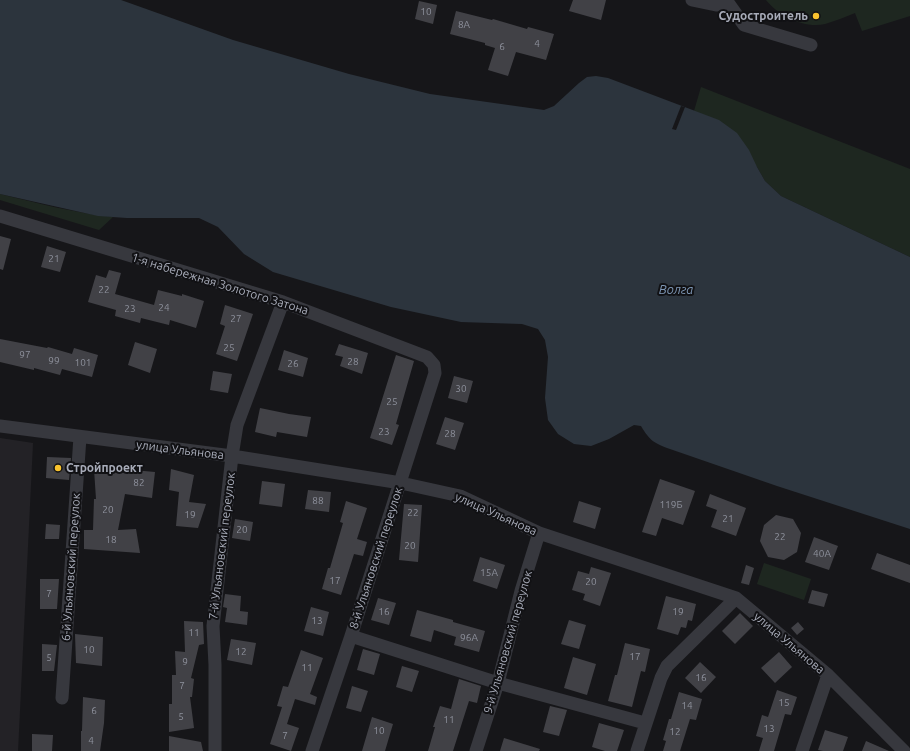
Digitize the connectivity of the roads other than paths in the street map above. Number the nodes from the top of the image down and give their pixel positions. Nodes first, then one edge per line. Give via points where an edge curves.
1 (692, 0) edge
2 (732, 2) edge
3 (811, 45) dead end
4 (0, 216) edge
5 (283, 302) junction
6 (434, 365) joint
7 (0, 426) edge
8 (80, 437) junction
9 (232, 456) junction
10 (401, 483) junction
11 (540, 533) junction
12 (736, 598) junction
13 (351, 636) junction
14 (828, 675) junction
15 (498, 683) junction
16 (62, 698) dead end
17 (645, 724) junction
18 (215, 751) edge
19 (312, 751) edge
20 (476, 751) edge
21 (637, 751) edge
22 (802, 751) edge
23 (904, 751) edge

1 - 2 street via 716,6
2 - 3 street via 744,25
4 - 5 street, 1-я набережная Золотого Затона
5 - 6 street, 1-я набережная Золотого Затона via 427,357
5 - 9 street, 7-й Ульяновский переулок via 237,425
6 - 10 street, 8-й Ульяновский переулок via 435,373
7 - 8 street, улица Ульянова
8 - 9 street, улица Ульянова
8 - 16 street, 6-й Ульяновский переулок
9 - 10 street, улица Ульянова
9 - 18 street, 7-й Ульяновский переулок via 213,626
10 - 11 street, улица Ульянова via 460,496
10 - 13 street, 8-й Ульяновский переулок
11 - 12 street, улица Ульянова
11 - 15 street, 9-й Ульяновский переулок via 521,591
12 - 14 street, улица Ульянова
12 - 17 street via 667,666
13 - 15 street
13 - 19 street, 8-й Ульяновский переулок
14 - 22 street
14 - 23 street, улица Ульянова
15 - 17 street
15 - 20 street, 9-й Ульяновский переулок
17 - 21 street

